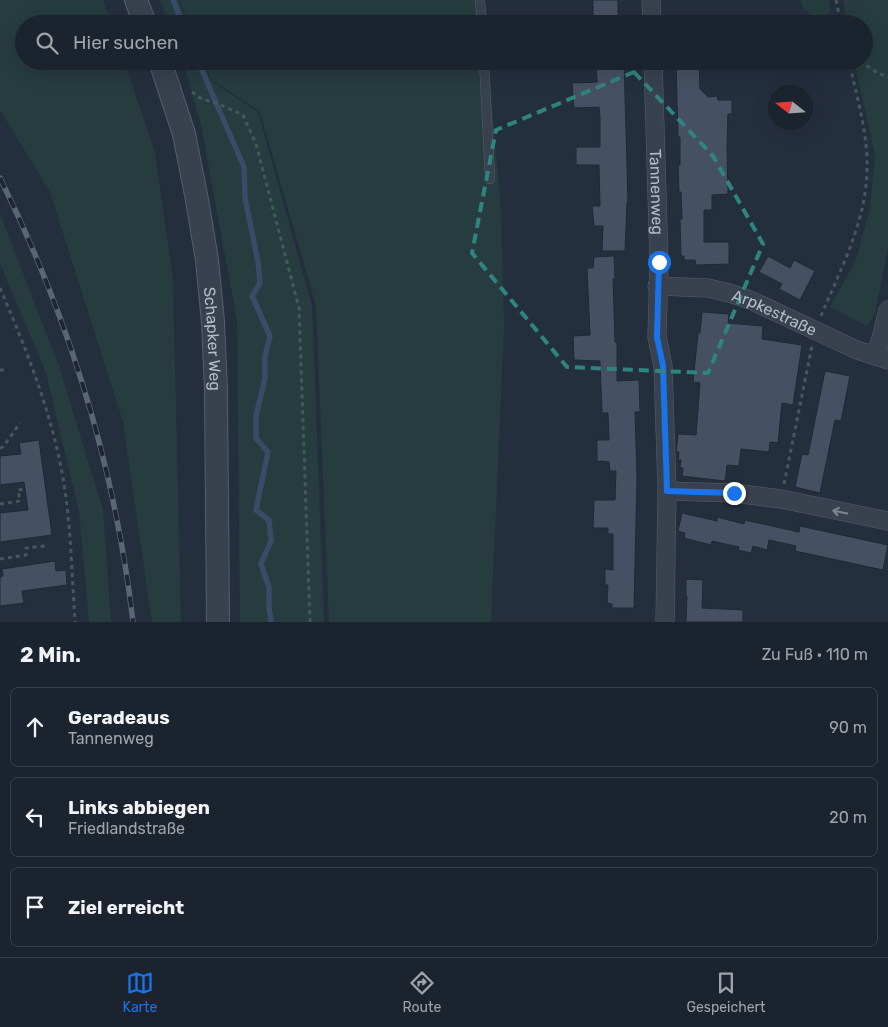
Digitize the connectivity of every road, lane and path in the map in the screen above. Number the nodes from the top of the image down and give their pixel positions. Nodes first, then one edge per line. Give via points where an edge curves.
1 (136, 0) edge
2 (480, 0) edge
3 (651, 0) edge
4 (836, 0) edge
5 (142, 15) edge
6 (481, 15) edge
7 (652, 15) edge
8 (839, 15) edge
9 (163, 70) edge
10 (484, 70) edge
11 (654, 70) edge
12 (851, 70) edge
13 (873, 70) edge
14 (888, 77) edge
15 (200, 98) dead end
16 (490, 179) dead end
17 (657, 286) junction
18 (0, 288) edge
19 (888, 310) edge
20 (814, 331) junction
21 (881, 358) edge
22 (20, 423) dead end
23 (0, 448) edge
24 (38, 488) dead end
25 (667, 491) junction
26 (781, 499) junction
27 (0, 504) edge
28 (888, 521) edge
29 (45, 546) dead end
30 (0, 559) edge
31 (75, 622) edge
32 (218, 622) edge
33 (310, 622) edge
34 (665, 622) edge

1 - 5 street
2 - 6 lane
3 - 7 street
4 - 8 path
9 - 32 street, Schapker Weg via 184,134 207,260 216,391
10 - 16 lane
11 - 17 street, Tannenweg
12 - 20 path via 865,140 865,199 854,235
13 - 14 path
15 - 33 path via 244,115 256,144 299,308
17 - 20 street, Arpkestraße via 708,288 729,293
17 - 25 street, Tannenweg
18 - 31 path via 29,359 54,437 64,485
19 - 21 street via 881,339
20 - 21 street, Arpkestraße
20 - 26 path
22 - 23 path
24 - 27 path via 18,490 20,501
25 - 26 street via 734,493
25 - 34 street, Tannenweg
28 -> 26 street
29 - 30 path via 26,548 26,555

